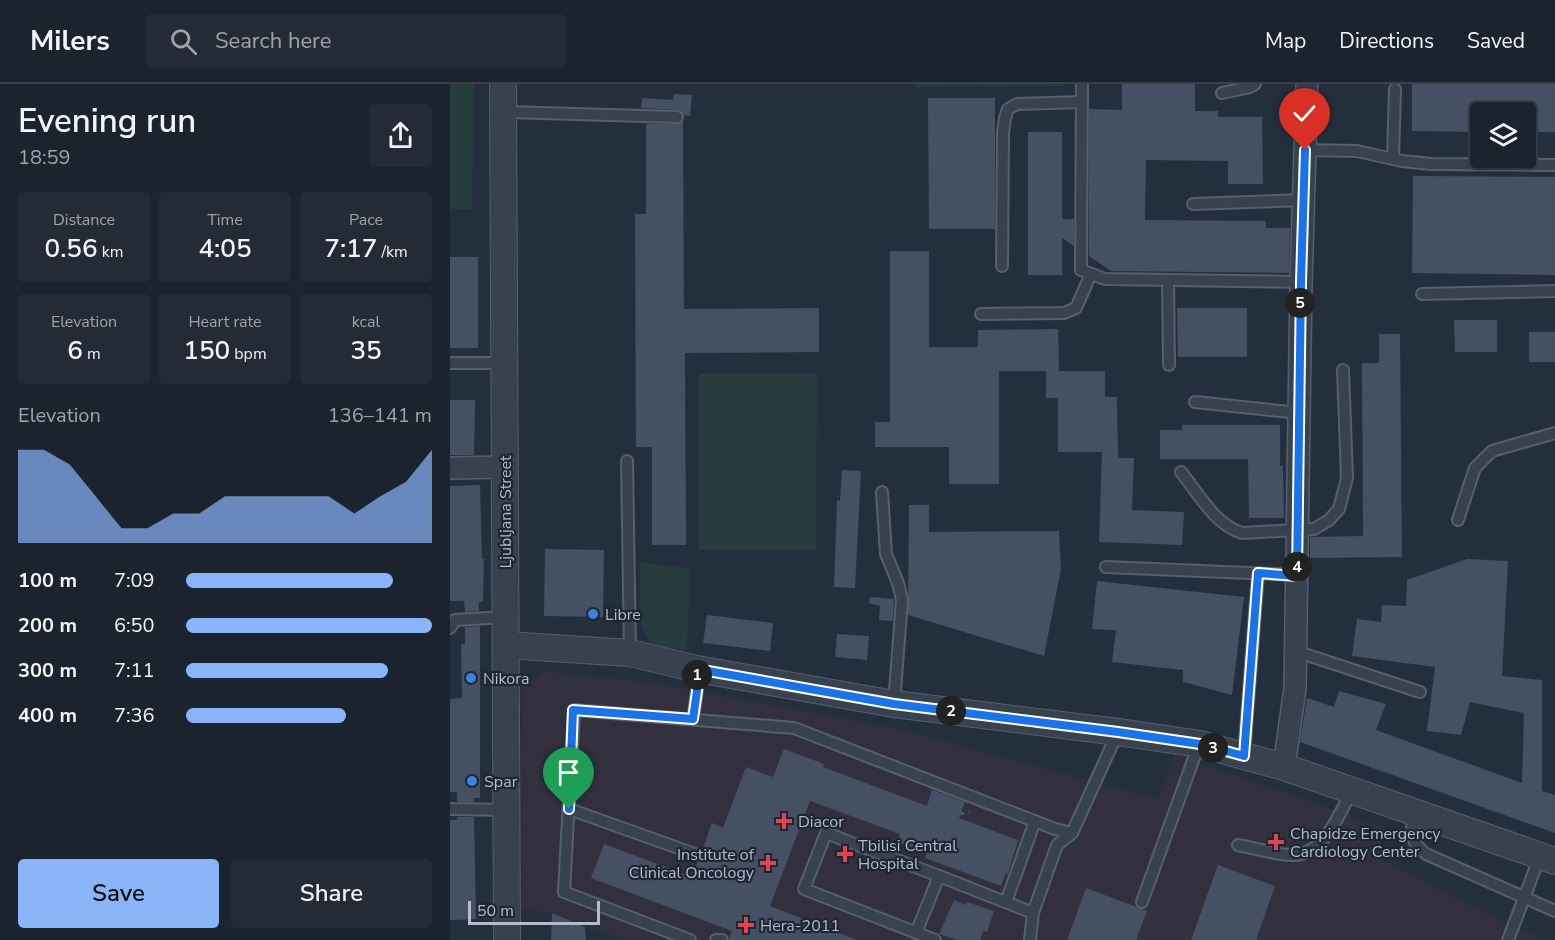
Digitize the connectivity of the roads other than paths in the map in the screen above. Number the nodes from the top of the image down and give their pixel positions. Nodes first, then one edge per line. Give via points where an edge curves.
1 (503, 84) edge
2 (1082, 84) edge
3 (1255, 84) edge
4 (1307, 84) edge
5 (1395, 90) dead end
6 (1222, 93) dead end
7 (1082, 102) junction
8 (503, 112) junction
9 (677, 117) dead end
10 (1305, 150) junction
11 (1393, 159) junction
12 (1555, 165) edge
13 (1304, 200) junction
14 (1193, 204) dead end
15 (1002, 266) dead end
16 (1091, 274) junction
17 (1168, 280) junction
18 (1301, 282) junction
19 (1555, 291) edge
20 (1422, 294) dead end
21 (981, 314) dead end
22 (450, 363) edge
23 (504, 363) junction
24 (1169, 365) dead end
25 (1343, 370) dead end
26 (1195, 402) dead end
27 (1299, 413) junction
28 (1555, 433) edge
29 (627, 461) dead end
30 (505, 467) junction
31 (450, 468) edge
32 (1181, 472) dead end
33 (882, 492) dead end
34 (1458, 520) dead end
35 (1298, 530) junction
36 (1106, 567) dead end
37 (1258, 573) junction
38 (1297, 576) junction
39 (506, 617) junction
40 (450, 628) edge
41 (506, 645) junction
42 (1295, 651) junction
43 (630, 653) junction
44 (697, 669) junction
45 (1420, 692) dead end
46 (894, 704) junction
47 (693, 719) junction
48 (1118, 732) junction
49 (1200, 744) junction
50 (1244, 756) junction
51 (1284, 767) junction
52 (1352, 791) junction
53 (450, 809) edge
54 (569, 809) junction
55 (507, 810) junction
56 (1414, 812) junction
57 (1035, 821) junction
58 (1072, 833) junction
59 (1238, 845) dead end
60 (695, 854) dead end
61 (1548, 859) edge
62 (939, 876) junction
63 (1525, 898) junction
64 (1006, 902) junction
65 (1142, 902) dead end
66 (1555, 911) edge
67 (1033, 913) junction
68 (916, 933) junction
69 (507, 940) edge
70 (690, 940) edge
71 (716, 940) edge
72 (722, 940) edge
73 (935, 940) edge
74 (1030, 940) edge
75 (1508, 940) edge

1 - 8 street, Ljubljana Street
2 - 7 lane
3 - 6 lane
4 - 10 street
5 - 11 lane
7 - 15 lane via 1017,104 1008,109 1003,133
7 - 16 lane via 1081,270
8 - 9 lane
8 - 23 street, Ljubljana Street
10 - 11 lane via 1357,151
10 - 13 street
11 - 12 lane via 1431,164
13 - 14 lane
13 - 18 street
16 - 17 lane via 1104,279
16 - 21 lane via 1076,308 1064,314
17 - 18 lane
17 - 24 lane
18 - 27 street
19 - 20 lane
22 - 23 lane
23 - 30 street, Ljubljana Street
25 - 35 lane via 1347,478 1344,494 1339,509 1329,520 1314,529
26 - 27 lane
27 - 35 street
28 - 34 lane via 1492,452 1475,468
29 - 43 lane
30 - 31 street
30 - 39 street, Ljubljana Street
32 - 35 lane via 1232,530
33 - 46 lane via 886,554 902,600
35 - 38 street
36 - 37 lane
37 - 38 lane
37 - 50 lane
38 - 42 street
39 - 40 lane via 455,620
39 - 41 street, Ljubljana Street
41 - 43 street
41 - 55 street, Ljubljana Street
42 - 45 lane
42 - 51 street
43 - 44 street
44 - 46 street
44 - 47 lane
46 - 48 street
47 - 54 lane via 573,710
47 - 57 lane via 794,728
48 - 49 street
48 - 58 lane
49 - 50 street
49 - 65 lane
50 - 51 street
51 - 52 street
52 - 56 street
52 - 59 lane via 1325,837 1303,854
53 - 55 lane
54 - 60 lane
54 - 70 lane via 564,892
55 - 69 street, Ljubljana Street
56 - 61 street
56 - 63 lane via 1411,832 1416,847 1425,854
57 - 58 lane
57 - 64 lane
58 - 67 lane via 1057,845
61 - 63 lane
62 - 64 lane
62 - 68 lane
62 - 68 lane via 826,832 804,890
63 - 66 lane
63 - 75 lane
64 - 67 lane
67 - 74 lane
68 - 73 lane
71 - 72 lane

